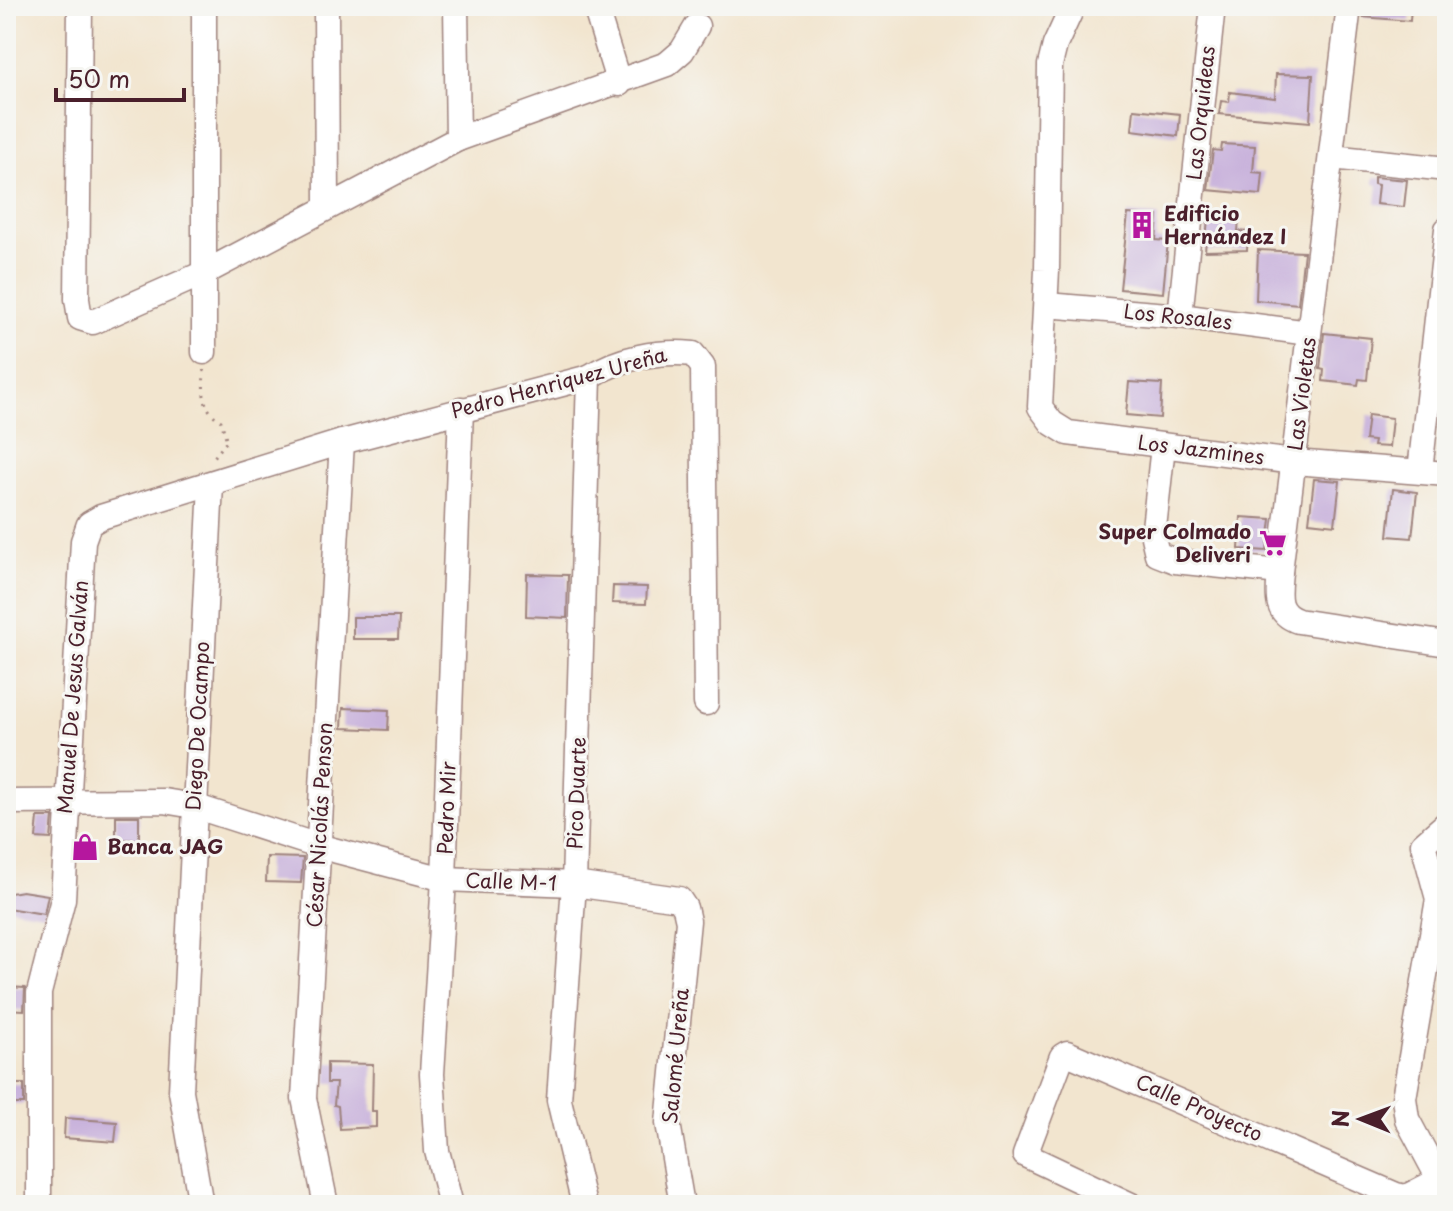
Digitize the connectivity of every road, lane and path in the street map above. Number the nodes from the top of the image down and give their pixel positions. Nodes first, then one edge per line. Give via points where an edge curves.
1 (80, 6) edge
2 (204, 6) edge
3 (326, 6) edge
4 (456, 6) edge
5 (595, 6) edge
6 (1073, 6) edge
7 (1213, 6) edge
8 (1349, 6) edge
9 (697, 26) dead end
10 (619, 84) junction
11 (458, 139) junction
12 (1331, 157) junction
13 (1447, 169) edge
14 (327, 206) junction
15 (1447, 229) edge
16 (204, 273) junction
17 (1046, 305) junction
18 (1180, 316) junction
19 (1309, 333) junction
20 (204, 352) joint
21 (589, 377) junction
22 (461, 409) junction
23 (342, 442) junction
24 (1163, 446) junction
25 (1294, 462) junction
26 (1420, 471) junction
27 (1447, 474) edge
28 (211, 484) junction
29 (89, 524) joint
30 (1280, 572) junction
31 (1447, 644) edge
32 (706, 703) dead end
33 (66, 801) junction
34 (6, 802) edge
35 (194, 806) junction
36 (1447, 823) edge
37 (318, 846) junction
38 (444, 879) junction
39 (574, 884) junction
40 (685, 908) joint
41 (1443, 1187) edge
42 (39, 1205) edge
43 (201, 1205) edge
44 (326, 1205) edge
45 (451, 1205) edge
46 (584, 1205) edge
47 (682, 1205) edge
48 (1131, 1205) edge

1 - 16 street via 80,318 93,322
2 - 16 street
3 - 14 street
4 - 11 street
5 - 10 street
6 - 17 street via 1050,65
7 - 18 street, Las Orquideas
8 - 12 street, Las Violetas
9 - 10 street via 675,59
10 - 11 street
11 - 14 street
12 - 13 street
12 - 19 street, Las Violetas
14 - 16 street
15 - 26 street
16 - 20 street
17 - 18 street, Los Rosales
17 - 24 street, Los Jazmines via 1040,407 1052,423 1068,433
18 - 19 street, Los Rosales
19 - 25 street, Las Violetas
20 - 28 path via 203,397 208,413 221,421 227,441 211,460
21 - 22 street, Pedro Henriquez Ureña
21 - 32 street, Pedro Henriquez Ureña via 603,368 668,351 693,354 703,367
21 - 39 street, Pico Duarte
22 - 23 street, Pedro Henriquez Ureña
22 - 38 street, Pedro Mir
23 - 28 street, Pedro Henriquez Ureña
23 - 37 street, César Nicolás Penson
24 - 25 street, Los Jazmines
24 - 30 street via 1153,537 1157,554 1175,561
25 - 26 street, Los Jazmines
25 - 30 street, Las Violetas
26 - 27 street, Los Jazmines
28 - 29 street, Pedro Henriquez Ureña
28 - 35 street, Diego De Ocampo
29 - 33 street, Manuel De Jesus Galván via 83,541
30 - 31 street, Las Violetas via 1279,608 1287,617
33 - 34 street, Calle M-1
33 - 35 street, Calle M-1
33 - 42 street, Manuel De Jesus Galván via 63,899 39,993
35 - 37 street, Calle M-1
35 - 43 street, Diego De Ocampo via 181,1091
36 - 41 street via 1423,844 1438,899 1404,1098 1407,1119
37 - 38 street, Calle M-1
37 - 44 street, César Nicolás Penson via 304,1098
38 - 39 street, Calle M-1
38 - 45 street, Pedro Mir via 432,1074 437,1151
39 - 40 street, Calle M-1 via 679,899
39 - 46 street, Pico Duarte via 559,1100
40 - 47 street, Salomé Ureña via 688,921 668,1123
41 - 48 street, Calle Proyecto via 1396,1195 1073,1052 1062,1056 1024,1149 1028,1160

